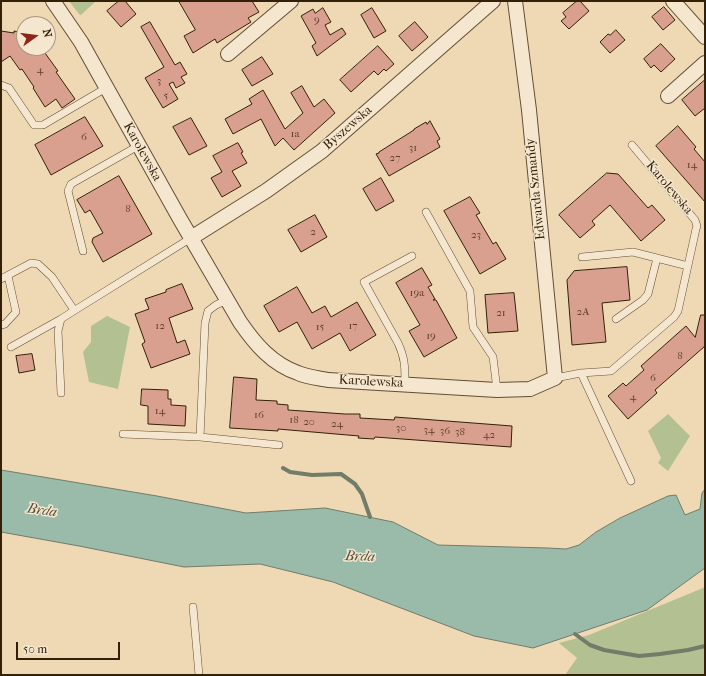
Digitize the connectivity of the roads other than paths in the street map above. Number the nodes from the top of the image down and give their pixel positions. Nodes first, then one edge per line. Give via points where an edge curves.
1 (53, 1) edge
2 (291, 1) edge
3 (493, 1) edge
4 (515, 1) edge
5 (673, 1) edge
6 (705, 37) edge
7 (228, 54) dead end
8 (705, 63) edge
9 (1, 85) edge
10 (106, 88) junction
11 (668, 96) dead end
12 (632, 145) dead end
13 (138, 146) junction
14 (426, 212) dead end
15 (191, 238) junction
16 (83, 251) dead end
17 (412, 256) dead end
18 (582, 256) dead end
19 (657, 258) junction
20 (688, 266) junction
21 (4, 277) edge
22 (227, 300) junction
23 (74, 310) junction
24 (616, 319) dead end
25 (61, 320) junction
26 (1, 325) edge
27 (11, 347) dead end
28 (582, 373) junction
29 (555, 378) junction
30 (405, 384) junction
31 (497, 390) junction
32 (61, 393) dead end
33 (123, 434) dead end
34 (200, 437) junction
35 (279, 445) dead end
36 (631, 481) dead end
37 (193, 607) dead end
38 (199, 675) edge

1 - 10 street, Karolewska via 81,42
2 - 7 street
3 - 15 street, Byszewska via 322,151 266,191
4 - 29 street, Edwarda Szmańdy
5 - 6 street
8 - 11 street
9 - 10 lane via 9,88 34,125 43,125
10 - 13 street, Karolewska
12 - 20 lane, Karolewska via 695,220 696,229
13 - 15 street, Karolewska
13 - 16 lane via 71,184 68,191
14 - 31 lane via 470,291 473,327 493,357
15 - 22 street, Karolewska
15 - 23 lane
17 - 30 lane via 364,282 402,352
18 - 19 lane via 633,252
19 - 20 lane
19 - 24 lane via 648,294 644,300
20 - 28 lane, Karolewska via 678,311 674,316 612,370
21 - 23 lane via 31,263 38,264 52,277
21 - 26 lane via 16,312
22 - 30 street, Karolewska via 256,344 292,371 328,380
22 - 34 lane via 208,311 205,323
23 - 25 lane
25 - 27 lane
25 - 32 lane via 58,331
28 - 29 lane, Karolewska
28 - 36 lane
29 - 31 street, Karolewska via 530,389
30 - 31 street, Karolewska
33 - 34 lane
34 - 35 lane
37 - 38 lane

